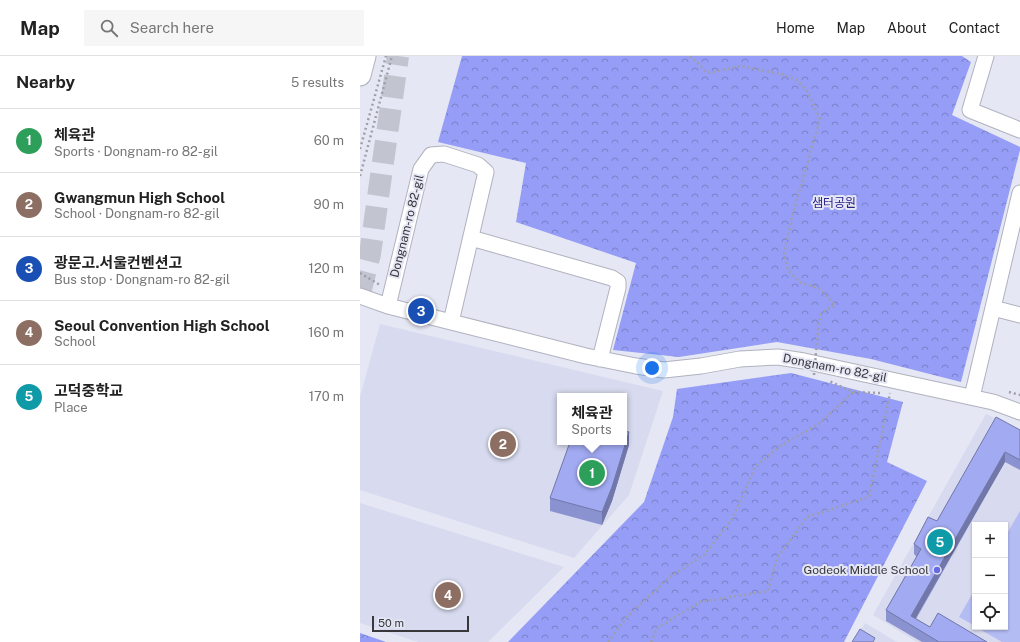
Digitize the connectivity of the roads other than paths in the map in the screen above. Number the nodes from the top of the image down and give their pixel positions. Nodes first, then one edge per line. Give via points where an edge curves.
1 (365, 56) edge
2 (986, 56) edge
3 (360, 75) edge
4 (1020, 130) edge
5 (1020, 193) edge
6 (471, 238) junction
7 (360, 296) edge
8 (388, 306) junction
9 (993, 308) junction
10 (1020, 315) edge
11 (451, 322) junction
12 (600, 359) junction
13 (972, 398) junction
14 (1020, 412) edge

1 - 3 main road
2 - 4 street via 970,110
5 - 9 street
6 - 8 street, Dongnam-ro 82-gil via 486,172 478,165 444,154 431,155 421,169
6 - 11 street, Dongnam-ro 82-gil
6 - 12 street via 612,278 618,282
7 - 8 street, Dongnam-ro 82-gil
8 - 11 street, Dongnam-ro 82-gil
9 - 10 street
9 - 13 street
11 - 12 street, Dongnam-ro 82-gil
12 - 13 street, Dongnam-ro 82-gil via 664,370 740,359 778,357
13 - 14 street, Dongnam-ro 82-gil via 994,402

